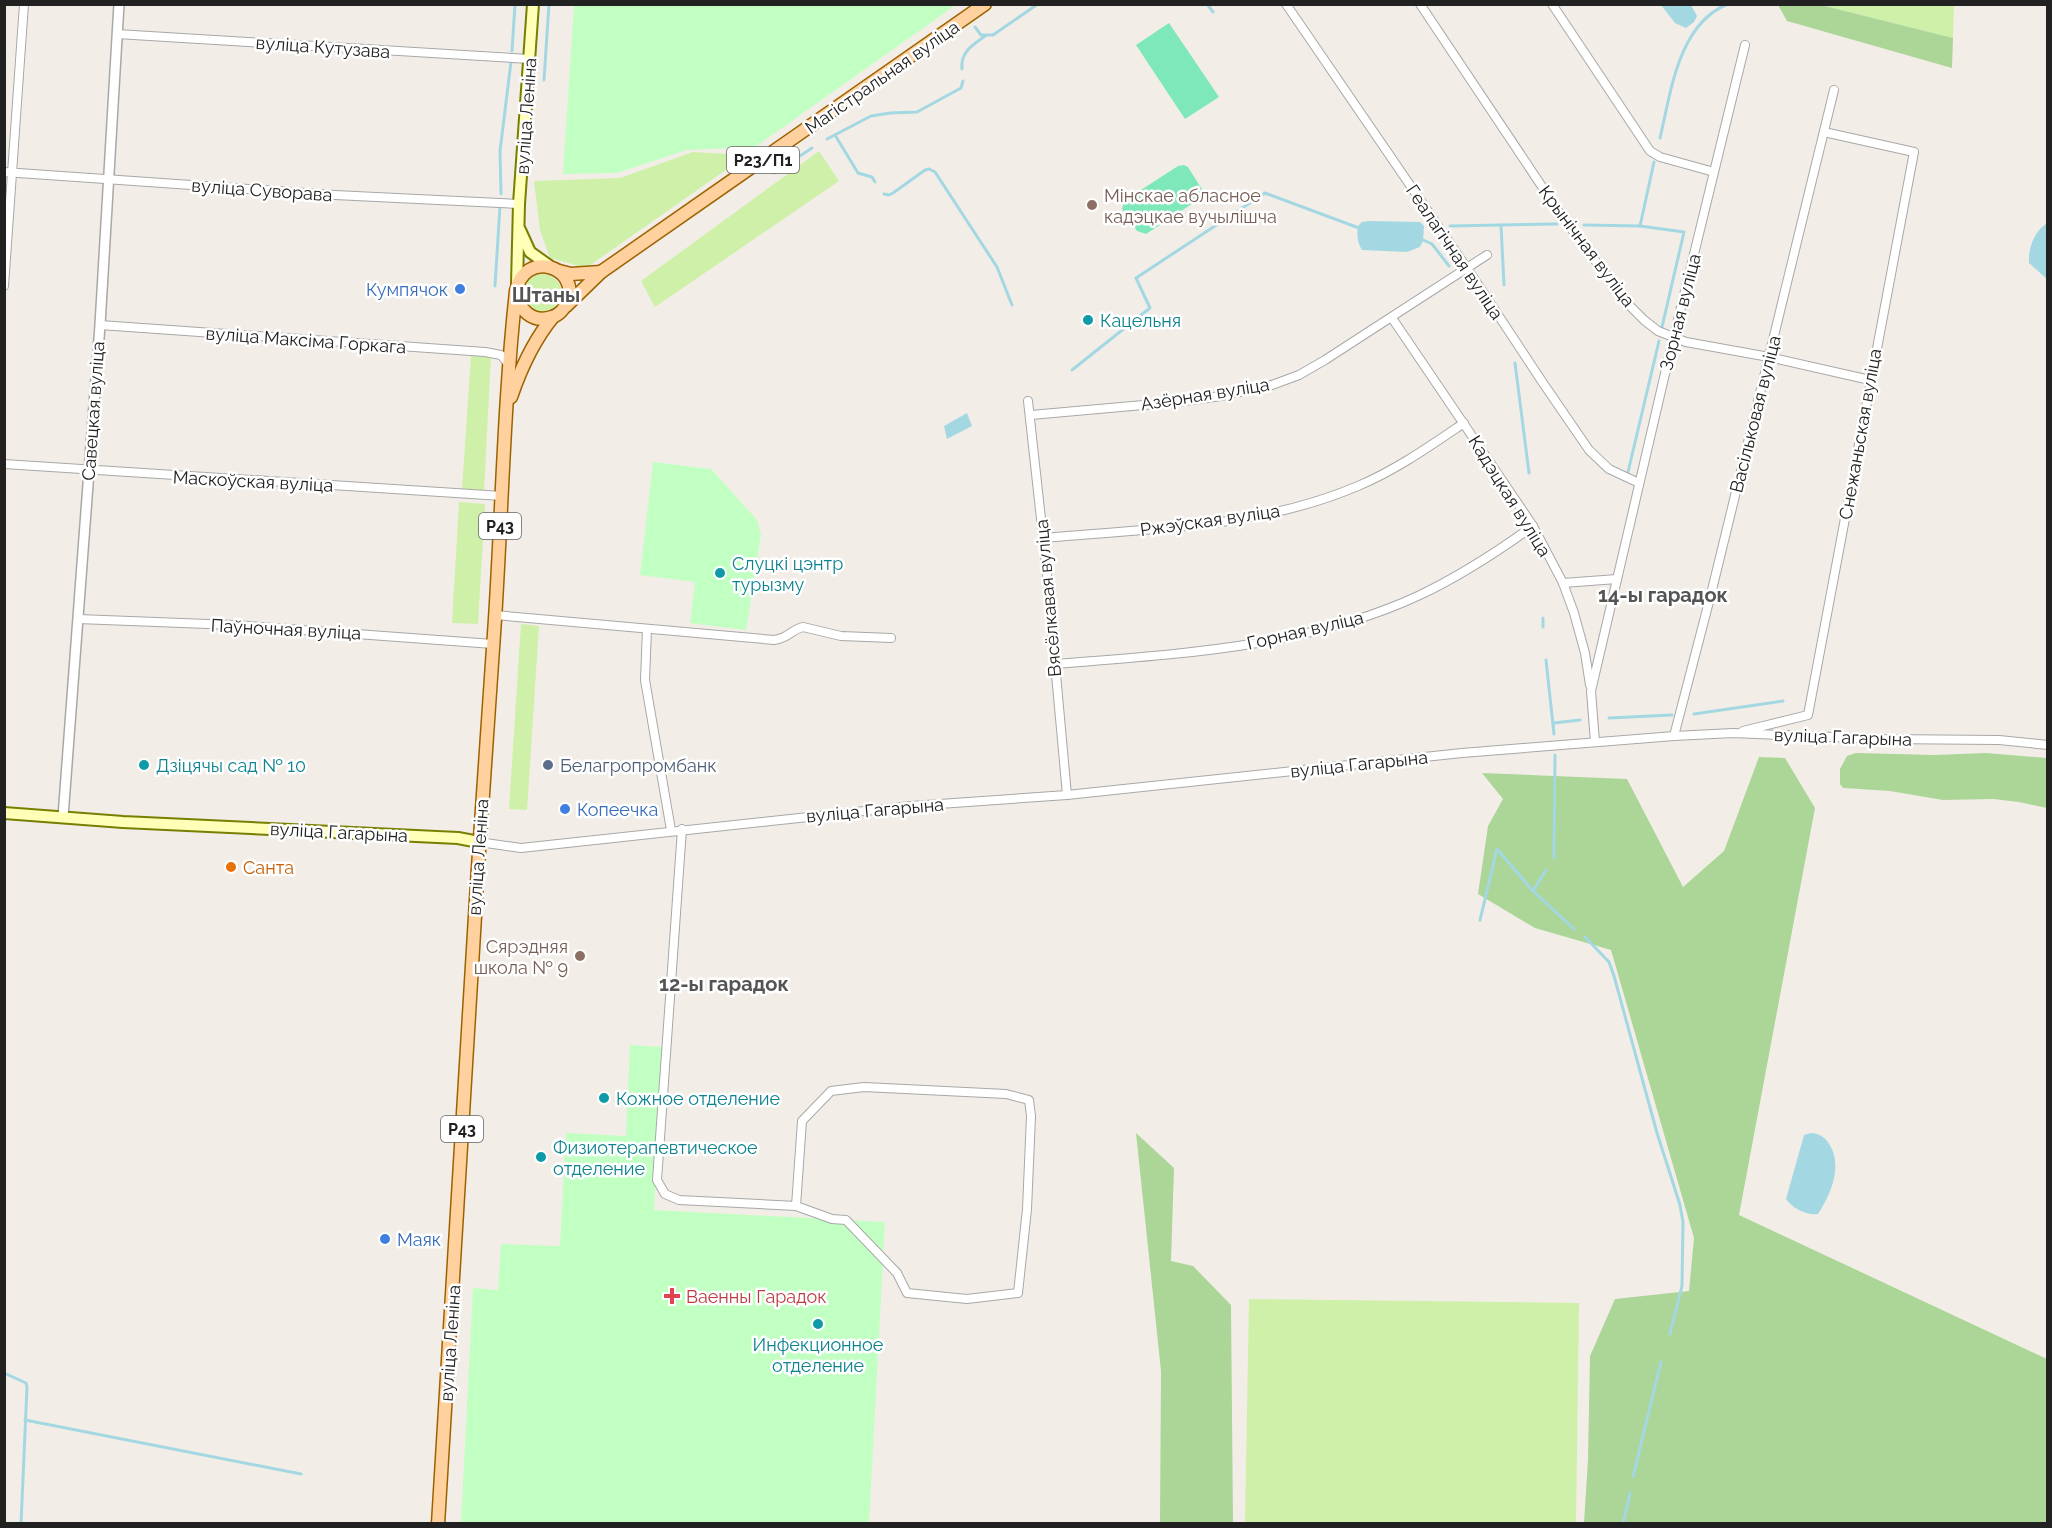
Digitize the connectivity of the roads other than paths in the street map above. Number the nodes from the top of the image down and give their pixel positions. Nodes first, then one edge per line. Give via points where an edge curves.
1 (24, 4) edge
2 (119, 4) edge
3 (533, 4) edge
4 (985, 4) edge
5 (1286, 4) edge
6 (1420, 4) edge
7 (1552, 4) edge
8 (117, 34) junction
9 (1745, 45) dead end
10 (530, 59) junction
11 (1834, 90) dead end
12 (1824, 132) junction
13 (8, 172) edge
14 (1714, 172) junction
15 (108, 179) junction
16 (519, 204) junction
17 (518, 226) junction
18 (1487, 255) dead end
19 (555, 269) junction
20 (1468, 269) junction
21 (601, 272) junction
22 (4, 286) edge
23 (517, 288) junction
24 (565, 307) junction
25 (553, 317) junction
26 (1392, 318) junction
27 (100, 325) junction
28 (1674, 336) junction
29 (1769, 357) junction
30 (508, 364) junction
31 (521, 369) junction
32 (1870, 380) junction
33 (1028, 402) dead end
34 (508, 407) junction
35 (1031, 415) junction
36 (1464, 423) junction
37 (4, 464) edge
38 (89, 470) junction
39 (1639, 483) junction
40 (502, 496) junction
41 (1533, 526) junction
42 (1043, 538) junction
43 (1617, 579) junction
44 (1563, 583) junction
45 (495, 615) junction
46 (78, 619) junction
47 (647, 629) junction
48 (891, 638) dead end
49 (493, 645) junction
50 (1054, 664) junction
51 (1592, 691) junction
52 (1733, 733) junction
53 (1674, 736) junction
54 (1595, 742) junction
55 (2048, 745) edge
56 (1067, 795) junction
57 (4, 813) edge
58 (63, 817) junction
59 (682, 829) junction
60 (671, 830) junction
61 (479, 842) junction
62 (796, 1206) junction
63 (438, 1524) edge

1 - 13 street
2 - 8 street, Савецкая вуліца
3 - 10 main road, вуліца Леніна / Р43
4 - 21 main road, Магістральная вуліца / Р23/П1
5 - 20 street, Геалагічная вуліца
6 - 28 street, Крынічная вуліца via 1561,215 1627,303 1658,331
7 - 14 street via 1650,151
8 - 10 street, вуліца Кутузава
8 - 15 street, Савецкая вуліца
9 - 14 street, Зорная вуліца
10 - 16 main road, вуліца Леніна / Р43
11 - 12 street, Васільковая вуліца
12 - 29 street, Васільковая вуліца
12 - 32 street, Снежаньская вуліца via 1914,152
13 - 15 street, вуліца Суворава
13 - 22 street
14 - 28 street, Зорная вуліца
15 - 16 street, вуліца Суворава
15 - 27 street, Савецкая вуліца
16 - 17 main road, вуліца Леніна / Р43
17 - 19 main road, вуліца Леніна / Р43 via 530,252
17 - 23 main road, вуліца Леніна / Р43
18 - 20 street, Азёрная вуліца
19 - 21 main road via 571,274
19 - 23 main road via 531,269
19 - 24 main road via 568,284
20 - 26 street, Азёрная вуліца
20 - 39 street, Геалагічная вуліца via 1589,450 1610,469
21 - 24 main road, Магістральная вуліца / Р23/П1
23 - 25 main road via 517,300 527,314 544,319
23 - 30 main road, вуліца Леніна / Р43
24 - 25 main road, Р43
25 - 31 main road, вуліца Леніна / Р43
26 - 35 street, Азёрная вуліца via 1299,375 1272,385 1177,402
26 - 36 street, Кадэцкая вуліца
27 - 30 street, вуліца Максіма Горкага via 485,352 501,355
27 - 38 street, Савецкая вуліца
28 - 29 street, Крынічная вуліца via 1686,342
28 - 39 street, Зорная вуліца
29 - 32 street, Крынічная вуліца
29 - 53 street, Васільковая вуліца
30 - 31 street, вуліца Максіма Горкага
30 - 34 main road, вуліца Леніна / Р43
31 - 34 main road, вуліца Леніна / Р43
32 - 52 street, Снежаньская вуліца via 1808,715
33 - 35 street, Вясёлкавая вуліца
34 - 40 main road, вуліца Леніна / Р43
35 - 42 street, Вясёлкавая вуліца
36 - 41 street, Кадэцкая вуліца
36 - 42 street, Ржэўская вуліца via 1401,465 1358,486 1265,516
37 - 38 street, Маскоўская вуліца
38 - 40 street, Маскоўская вуліца
38 - 46 street, Савецкая вуліца
39 - 43 street, Зорная вуліца
40 - 45 main road, вуліца Леніна / Р43
41 - 44 street, Кадэцкая вуліца
41 - 50 street, Горная вуліца via 1467,570 1419,595 1336,625 1201,652
42 - 50 street, Вясёлкавая вуліца
43 - 44 street
43 - 51 street, Зорная вуліца
44 - 51 street, Кадэцкая вуліца
45 - 47 street
45 - 49 main road, вуліца Леніна / Р43
46 - 49 street, Паўночная вуліца via 234,625
46 - 58 street, Савецкая вуліца
47 - 48 street via 774,640 784,639 803,627 841,636
47 - 60 street via 645,680
49 - 61 main road, вуліца Леніна / Р43
50 - 56 street, Вясёлкавая вуліца
51 - 54 street, Зорная вуліца
52 - 53 street, вуліца Гагарына
52 - 55 street, вуліца Гагарына via 1999,740
53 - 54 street, вуліца Гагарына
54 - 56 street, вуліца Гагарына
56 - 59 street, вуліца Гагарына
57 - 58 main road, вуліца Гагарына
58 - 61 main road, вуліца Гагарына
59 - 60 street, вуліца Гагарына
59 - 62 street via 657,1180 666,1194 679,1200
60 - 61 street, вуліца Гагарына via 521,848
61 - 63 main road, вуліца Леніна / Р43
62 - 62 street via 846,1220 897,1273 907,1293 968,1299 1018,1293 1027,1209 1029,1100 1006,1094 864,1087 831,1091 802,1121

